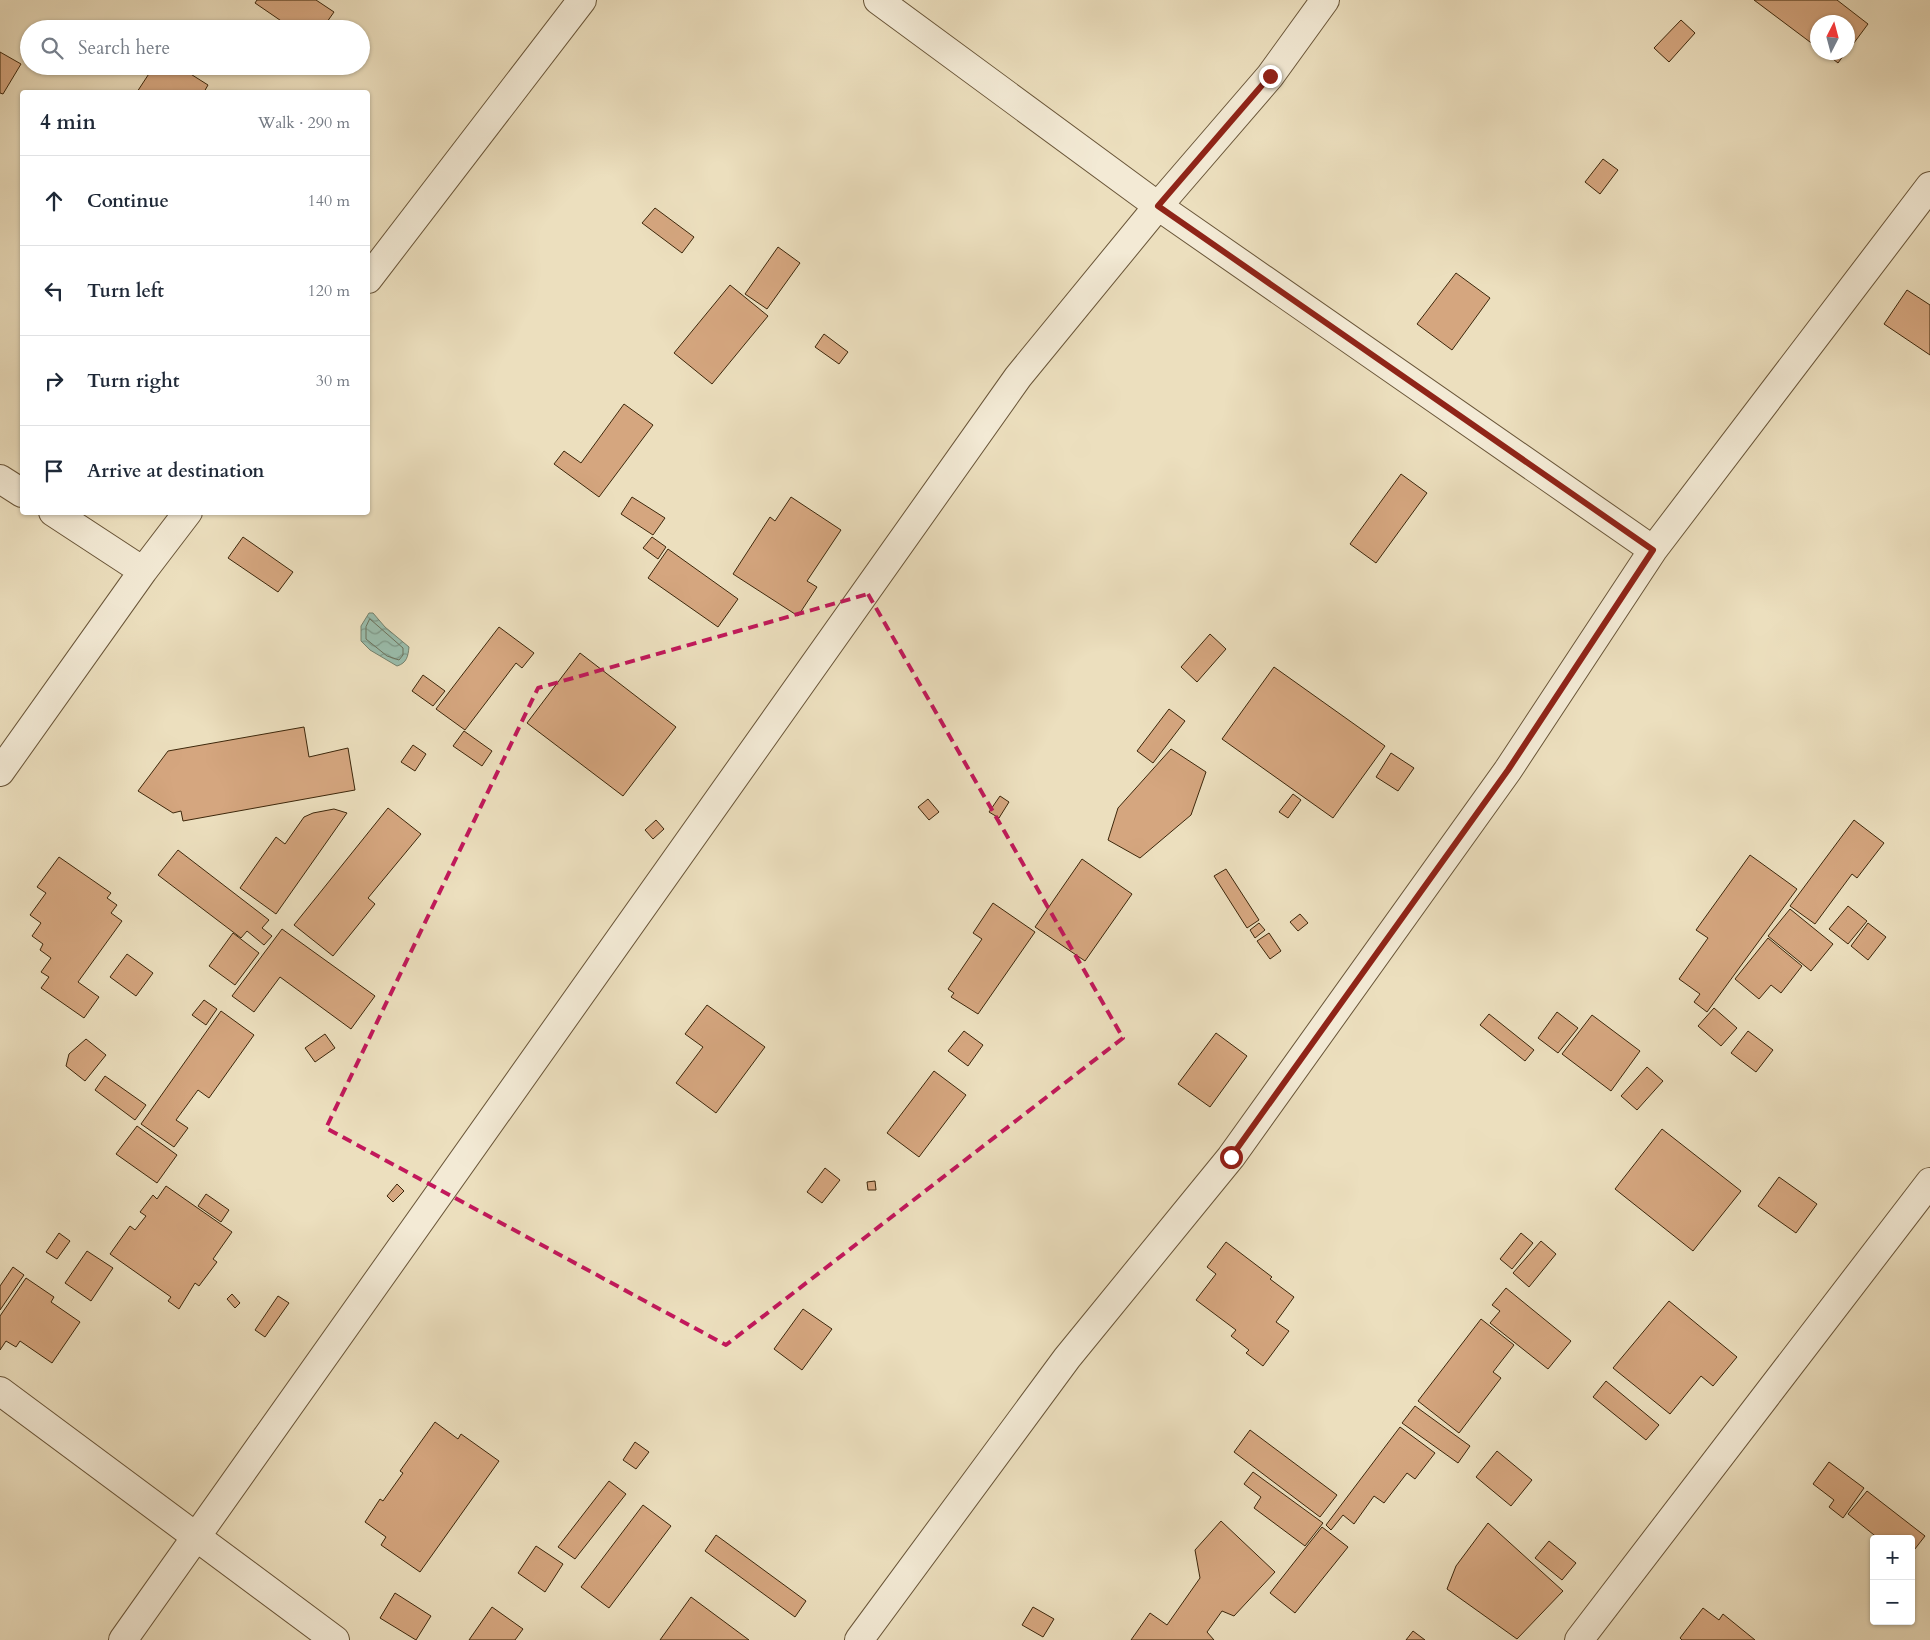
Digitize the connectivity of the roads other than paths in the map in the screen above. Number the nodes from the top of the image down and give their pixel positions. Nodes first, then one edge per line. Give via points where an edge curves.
1 (582, 0) edge
2 (878, 0) edge
3 (1325, 0) edge
4 (1930, 186) edge
5 (1158, 206) junction
6 (370, 275) edge
7 (0, 478) edge
8 (20, 492) edge
9 (58, 515) edge
10 (186, 515) edge
11 (1653, 550) junction
12 (143, 571) junction
13 (0, 772) edge
14 (1930, 1182) edge
15 (0, 1391) edge
16 (196, 1538) junction
17 (123, 1640) edge
18 (335, 1640) edge
19 (859, 1640) edge
20 (1580, 1640) edge

1 - 6 street
2 - 5 street
3 - 5 street via 1270,76
4 - 11 street
5 - 11 street
5 - 16 street via 1018,377
7 - 8 street
9 - 12 street
10 - 12 street
11 - 19 street via 1508,770 1231,1157 1067,1358
12 - 13 street
14 - 20 street
15 - 16 street
16 - 17 street
16 - 18 street

